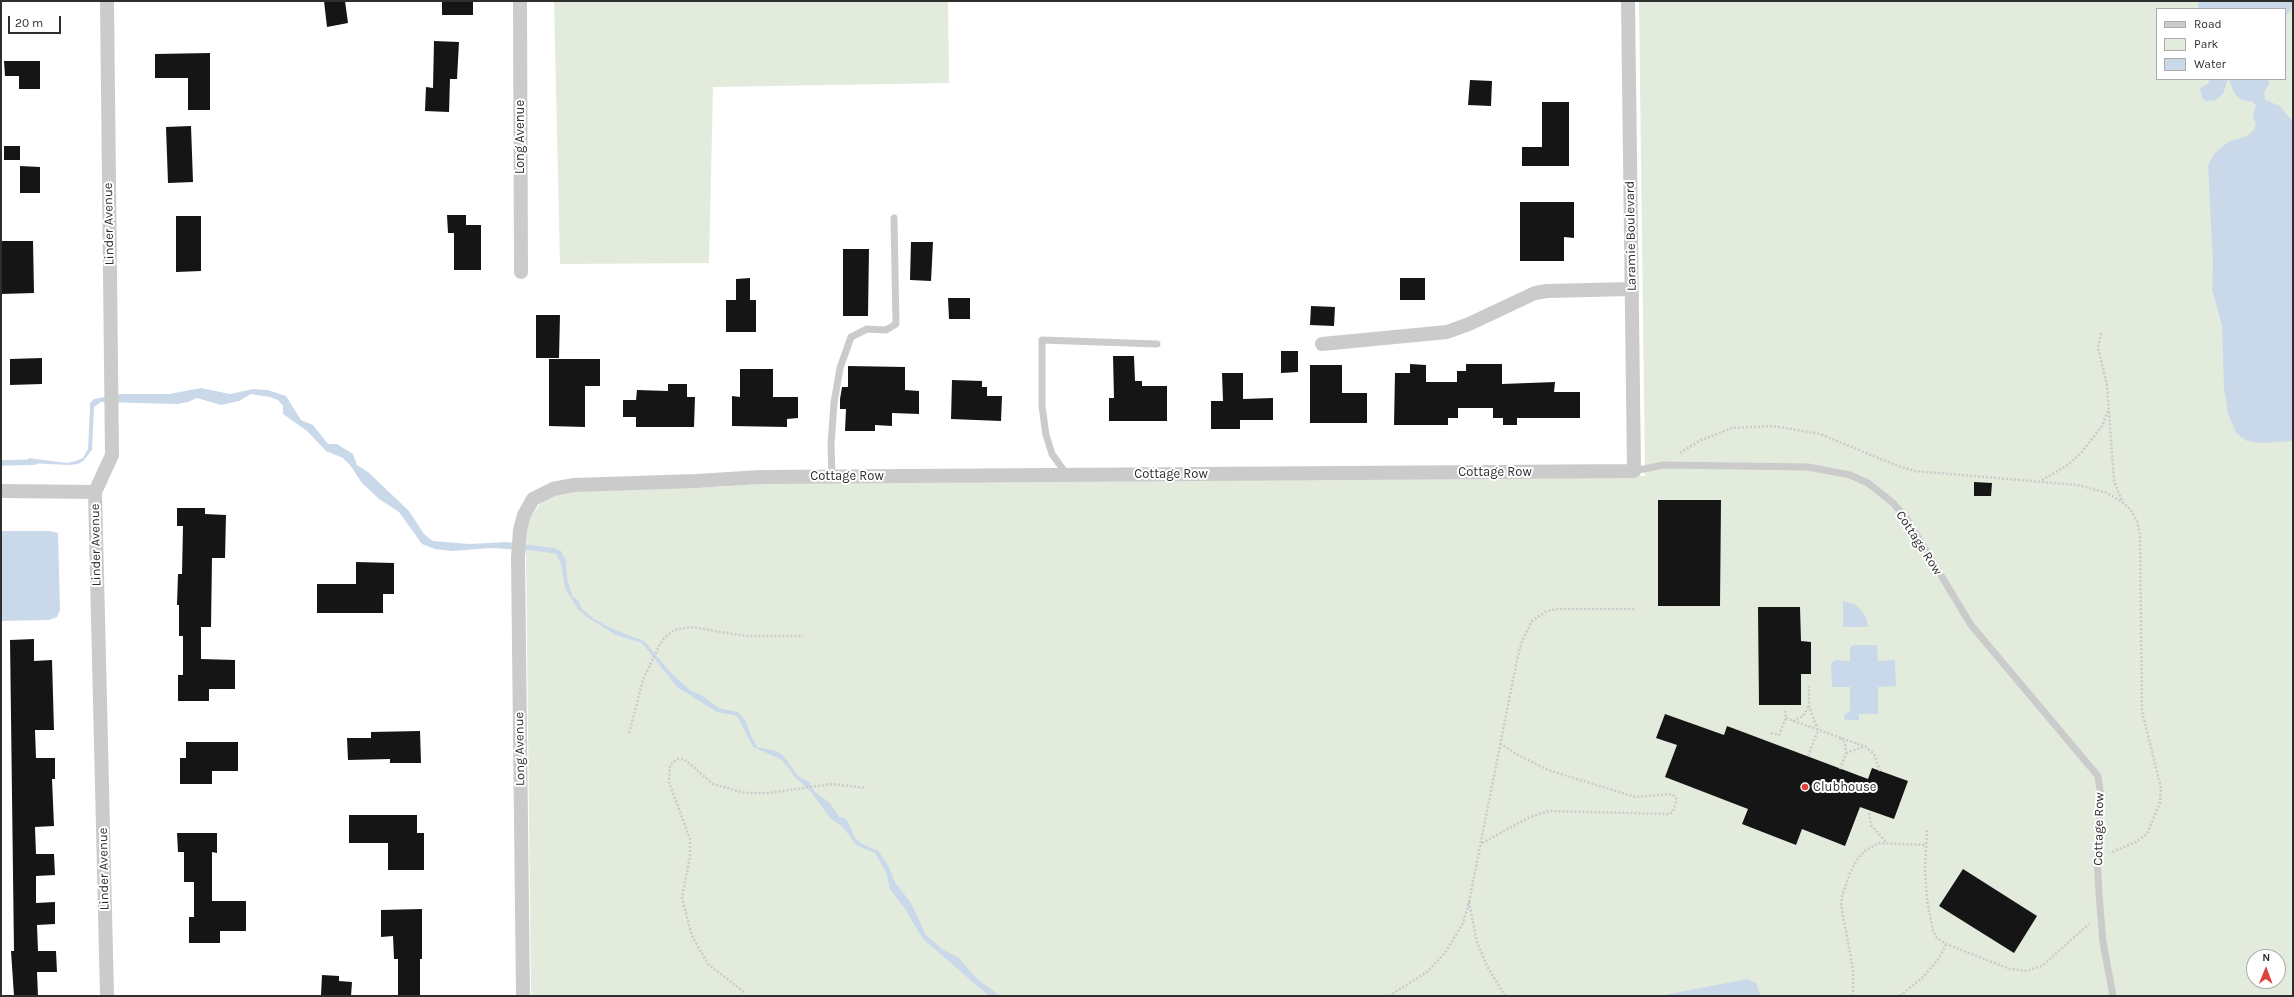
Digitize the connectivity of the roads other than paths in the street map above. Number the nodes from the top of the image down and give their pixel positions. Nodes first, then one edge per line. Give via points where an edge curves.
1 (106, 1) edge
2 (520, 1) edge
3 (1628, 1) edge
4 (894, 218) dead end
5 (521, 272) dead end
6 (1631, 289) junction
7 (1157, 344) dead end
8 (1322, 344) dead end
9 (1634, 472) junction
10 (1067, 474) junction
11 (832, 477) junction
12 (1, 491) edge
13 (95, 492) junction
14 (529, 504) joint
15 (107, 996) edge
16 (523, 996) edge
17 (2113, 996) edge

1 - 13 street, Linder Avenue via 112,455
2 - 5 street, Long Avenue
3 - 6 street, Laramie Boulevard
4 - 11 lane via 896,324 886,330 867,329 851,337 840,368 834,403
6 - 8 street via 1535,293 1447,332
6 - 9 street, Laramie Boulevard
7 - 10 lane via 1042,340 1042,406 1046,435 1052,454
9 - 10 street, Cottage Row
9 - 17 lane, Cottage Row via 1664,466 1808,467 1850,475 1868,483 1893,503 1907,519 1972,625 2096,772 2101,797 2097,856 2101,916
10 - 11 street, Cottage Row
11 - 14 street, Cottage Row via 574,484 544,492
12 - 13 street
13 - 15 street, Linder Avenue
14 - 16 street, Long Avenue via 520,530 518,558

